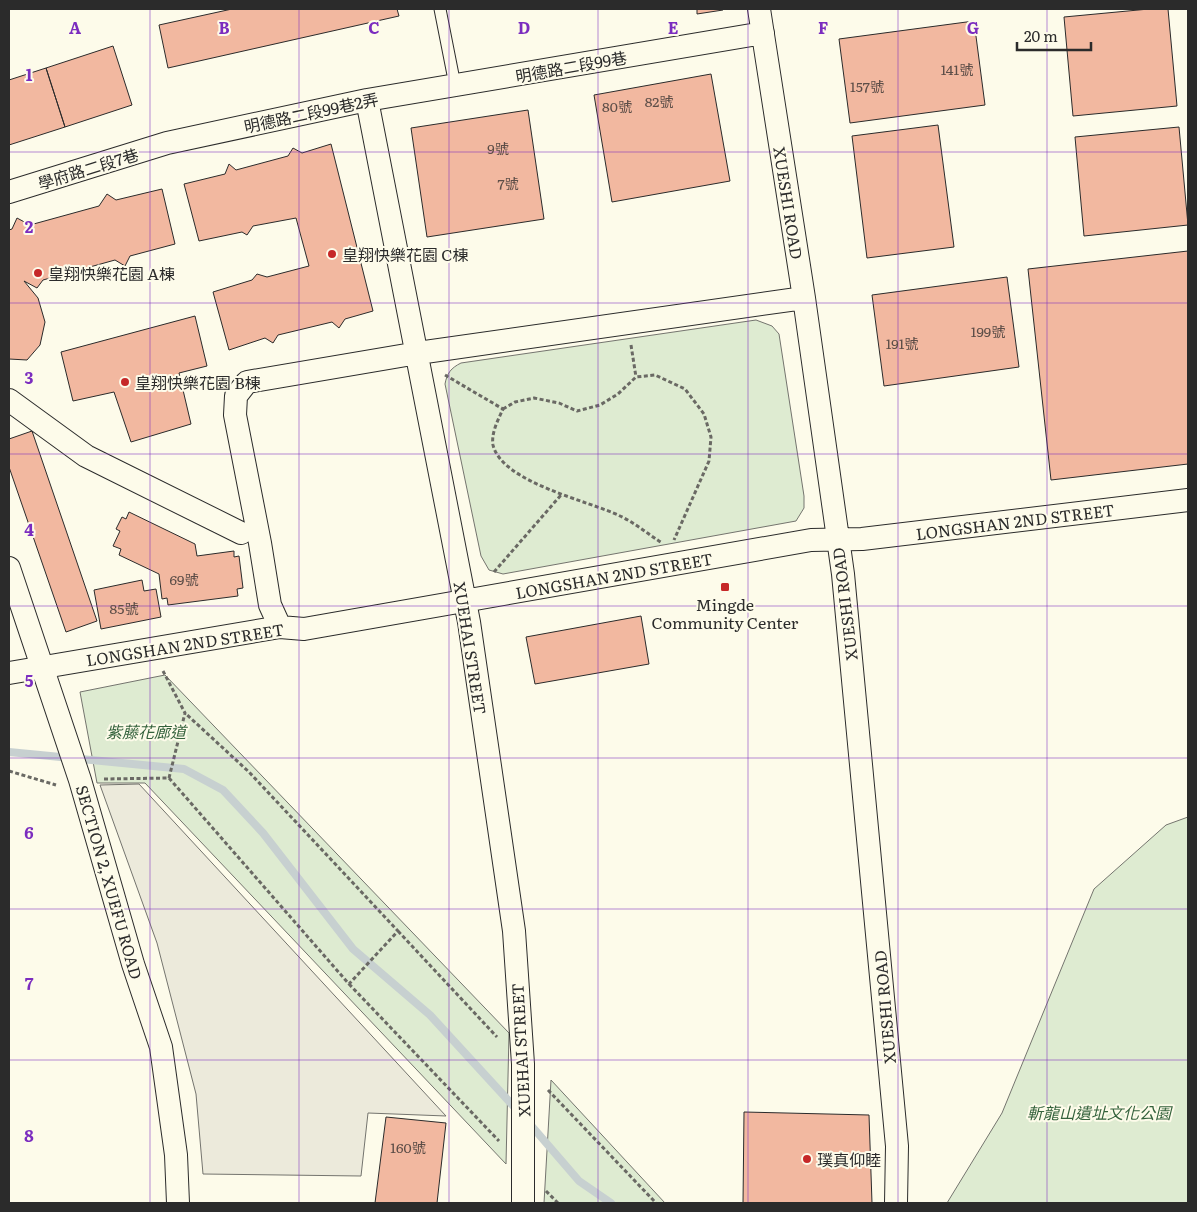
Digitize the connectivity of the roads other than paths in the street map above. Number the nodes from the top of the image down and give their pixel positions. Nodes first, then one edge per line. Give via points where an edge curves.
1 (440, 9) edge
2 (759, 9) edge
3 (763, 33) junction
4 (455, 85) junction
5 (367, 100) junction
6 (167, 143) joint
7 (9, 192) edge
8 (804, 298) junction
9 (418, 353) junction
10 (9, 400) edge
11 (1188, 500) edge
12 (241, 533) dead end
13 (836, 538) junction
14 (9, 568) edge
15 (465, 600) junction
16 (280, 627) junction
17 (42, 668) junction
18 (9, 673) edge
19 (178, 1203) edge
20 (523, 1203) edge
21 (896, 1203) edge

1 - 4 lane
2 - 3 street, XUESHI ROAD
3 - 4 street, 明德路二段99巷
3 - 8 street, XUESHI ROAD
4 - 5 street, 明德路二段99巷2弄
5 - 6 street, 明德路二段99巷2弄
5 - 9 street, XUEHAI STREET
6 - 7 street, 學府路二段7巷
8 - 9 street
8 - 13 street, XUESHI ROAD
9 - 15 street, XUEHAI STREET
9 - 16 street via 247,382 236,396 235,415 270,604
10 - 12 street via 86,456
11 - 13 street, LONGSHAN 2ND STREET via 862,539
13 - 15 street, LONGSHAN 2ND STREET
13 - 21 street, XUESHI ROAD via 843,574 896,1136
14 - 17 street, SECTION 2, XUEFU ROAD
15 - 16 street, LONGSHAN 2ND STREET via 304,629
15 - 20 street, XUEHAI STREET via 514,932 523,1064
16 - 17 street, LONGSHAN 2ND STREET
17 - 18 street, LONGSHAN 2ND STREET
17 - 19 street, SECTION 2, XUEFU ROAD via 80,780 160,1047 176,1155

